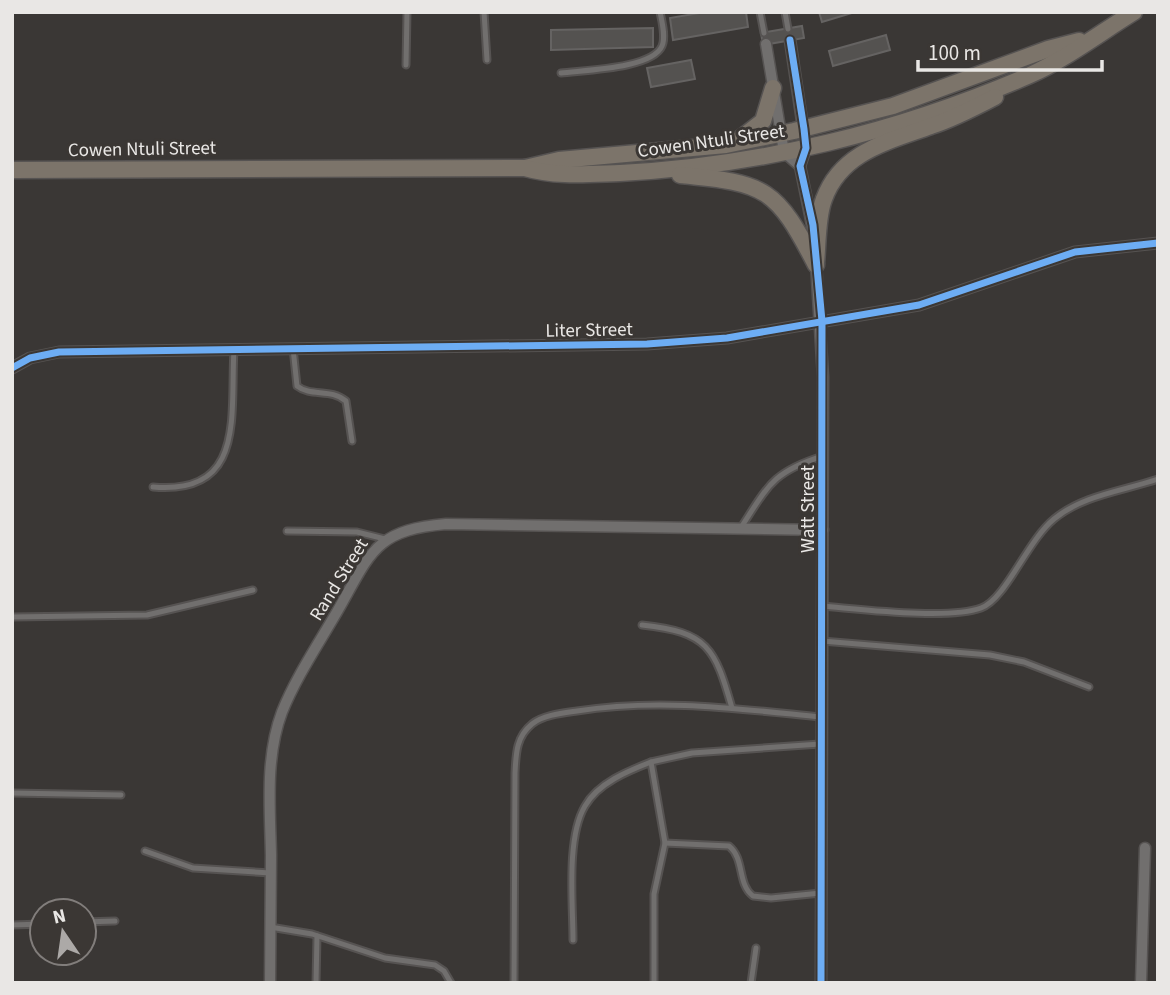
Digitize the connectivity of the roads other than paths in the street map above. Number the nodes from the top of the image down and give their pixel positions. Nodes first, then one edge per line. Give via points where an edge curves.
1 (407, 12) edge
2 (484, 12) edge
3 (660, 12) edge
4 (760, 12) edge
5 (785, 12) edge
6 (1134, 12) edge
7 (788, 29) dead end
8 (764, 33) dead end
9 (1091, 38) junction
10 (790, 40) dead end
11 (766, 44) dead end
12 (487, 60) dead end
13 (406, 65) dead end
14 (561, 73) dead end
15 (1029, 75) junction
16 (773, 88) junction
17 (804, 129) junction
18 (780, 134) junction
19 (726, 145) junction
20 (806, 148) junction
21 (784, 152) junction
22 (800, 166) junction
23 (525, 169) junction
24 (12, 170) edge
25 (648, 172) junction
26 (1158, 243) edge
27 (817, 265) junction
28 (822, 321) junction
29 (293, 348) junction
30 (234, 349) junction
31 (12, 368) edge
32 (352, 441) dead end
33 (823, 456) junction
34 (1158, 479) edge
35 (153, 487) dead end
36 (740, 528) junction
37 (823, 530) junction
38 (287, 531) dead end
39 (385, 539) junction
40 (253, 590) dead end
41 (822, 606) junction
42 (12, 617) edge
43 (642, 625) dead end
44 (822, 640) junction
45 (1089, 687) dead end
46 (732, 708) junction
47 (821, 717) junction
48 (820, 744) junction
49 (651, 762) junction
50 (12, 793) edge
51 (121, 795) dead end
52 (665, 843) junction
53 (1145, 848) dead end
54 (145, 851) dead end
55 (271, 873) junction
56 (821, 893) junction
57 (115, 921) dead end
58 (98, 922) edge
59 (270, 927) junction
60 (317, 936) junction
61 (573, 940) dead end
62 (756, 948) dead end
63 (270, 983) edge
64 (316, 983) edge
65 (451, 983) edge
66 (514, 983) edge
67 (654, 983) edge
68 (751, 983) edge
69 (821, 983) edge
70 (1141, 983) edge

1 - 13 lane
2 - 12 lane
3 - 14 lane via 662,47 651,56 621,66
4 - 8 lane
5 - 7 lane
6 - 9 highway, Cowen Ntuli Street
9 - 15 highway, Cowen Ntuli Street
9 - 17 highway, Cowen Ntuli Street via 1048,49 893,106
10 - 17 street
11 - 16 street
15 - 20 highway, Cowen Ntuli Street via 898,123
15 - 27 highway via 977,106 849,160 822,201
16 - 18 street
16 - 19 highway via 763,121
17 - 18 highway, Cowen Ntuli Street
17 - 20 street
18 - 19 highway, Cowen Ntuli Street
18 - 21 street
19 - 23 highway, Cowen Ntuli Street via 559,160
20 - 21 highway, Cowen Ntuli Street
20 - 22 street
21 - 22 street
21 - 25 highway, Cowen Ntuli Street
22 - 27 street, Watt Street
23 - 24 highway, Cowen Ntuli Street
23 - 25 highway, Cowen Ntuli Street via 565,174
25 - 27 highway via 729,180 760,190 788,214
26 - 28 street, Liter Street via 1075,251 919,305
27 - 28 street, Watt Street
28 - 29 street, Liter Street via 684,343
28 - 33 street, Watt Street
29 - 30 street, Liter Street
29 - 32 lane via 300,390 332,393 346,401
30 - 31 street, Liter Street via 59,352 30,358
30 - 35 lane via 225,457 197,484
33 - 36 lane via 778,475
33 - 37 street, Watt Street
34 - 41 lane via 1075,504 1055,517 1026,550 996,600 982,608 899,611
36 - 37 street, Rand Street
36 - 39 street, Rand Street via 446,524 401,531
37 - 41 street, Watt Street
38 - 39 lane via 357,532
39 - 55 street, Rand Street via 361,571 282,712 272,758
40 - 42 lane via 147,615
41 - 44 street, Watt Street
43 - 46 lane via 685,633 711,650
44 - 45 lane via 990,654
44 - 47 street, Watt Street
46 - 47 lane
46 - 66 lane via 706,704 604,707 548,717 525,731 519,741 515,773
47 - 48 street, Watt Street
48 - 49 lane via 692,752
48 - 56 street, Watt Street
49 - 52 lane
49 - 61 lane via 605,785 584,808 574,855
50 - 51 lane
52 - 56 lane via 729,846 753,897
52 - 67 lane via 654,894
53 - 70 street
54 - 55 lane via 193,868
55 - 59 street, Rand Street
56 - 69 street, Watt Street
57 - 58 lane
59 - 60 lane
59 - 63 street, Rand Street
60 - 64 lane
60 - 65 lane via 386,958 435,965
62 - 68 lane

